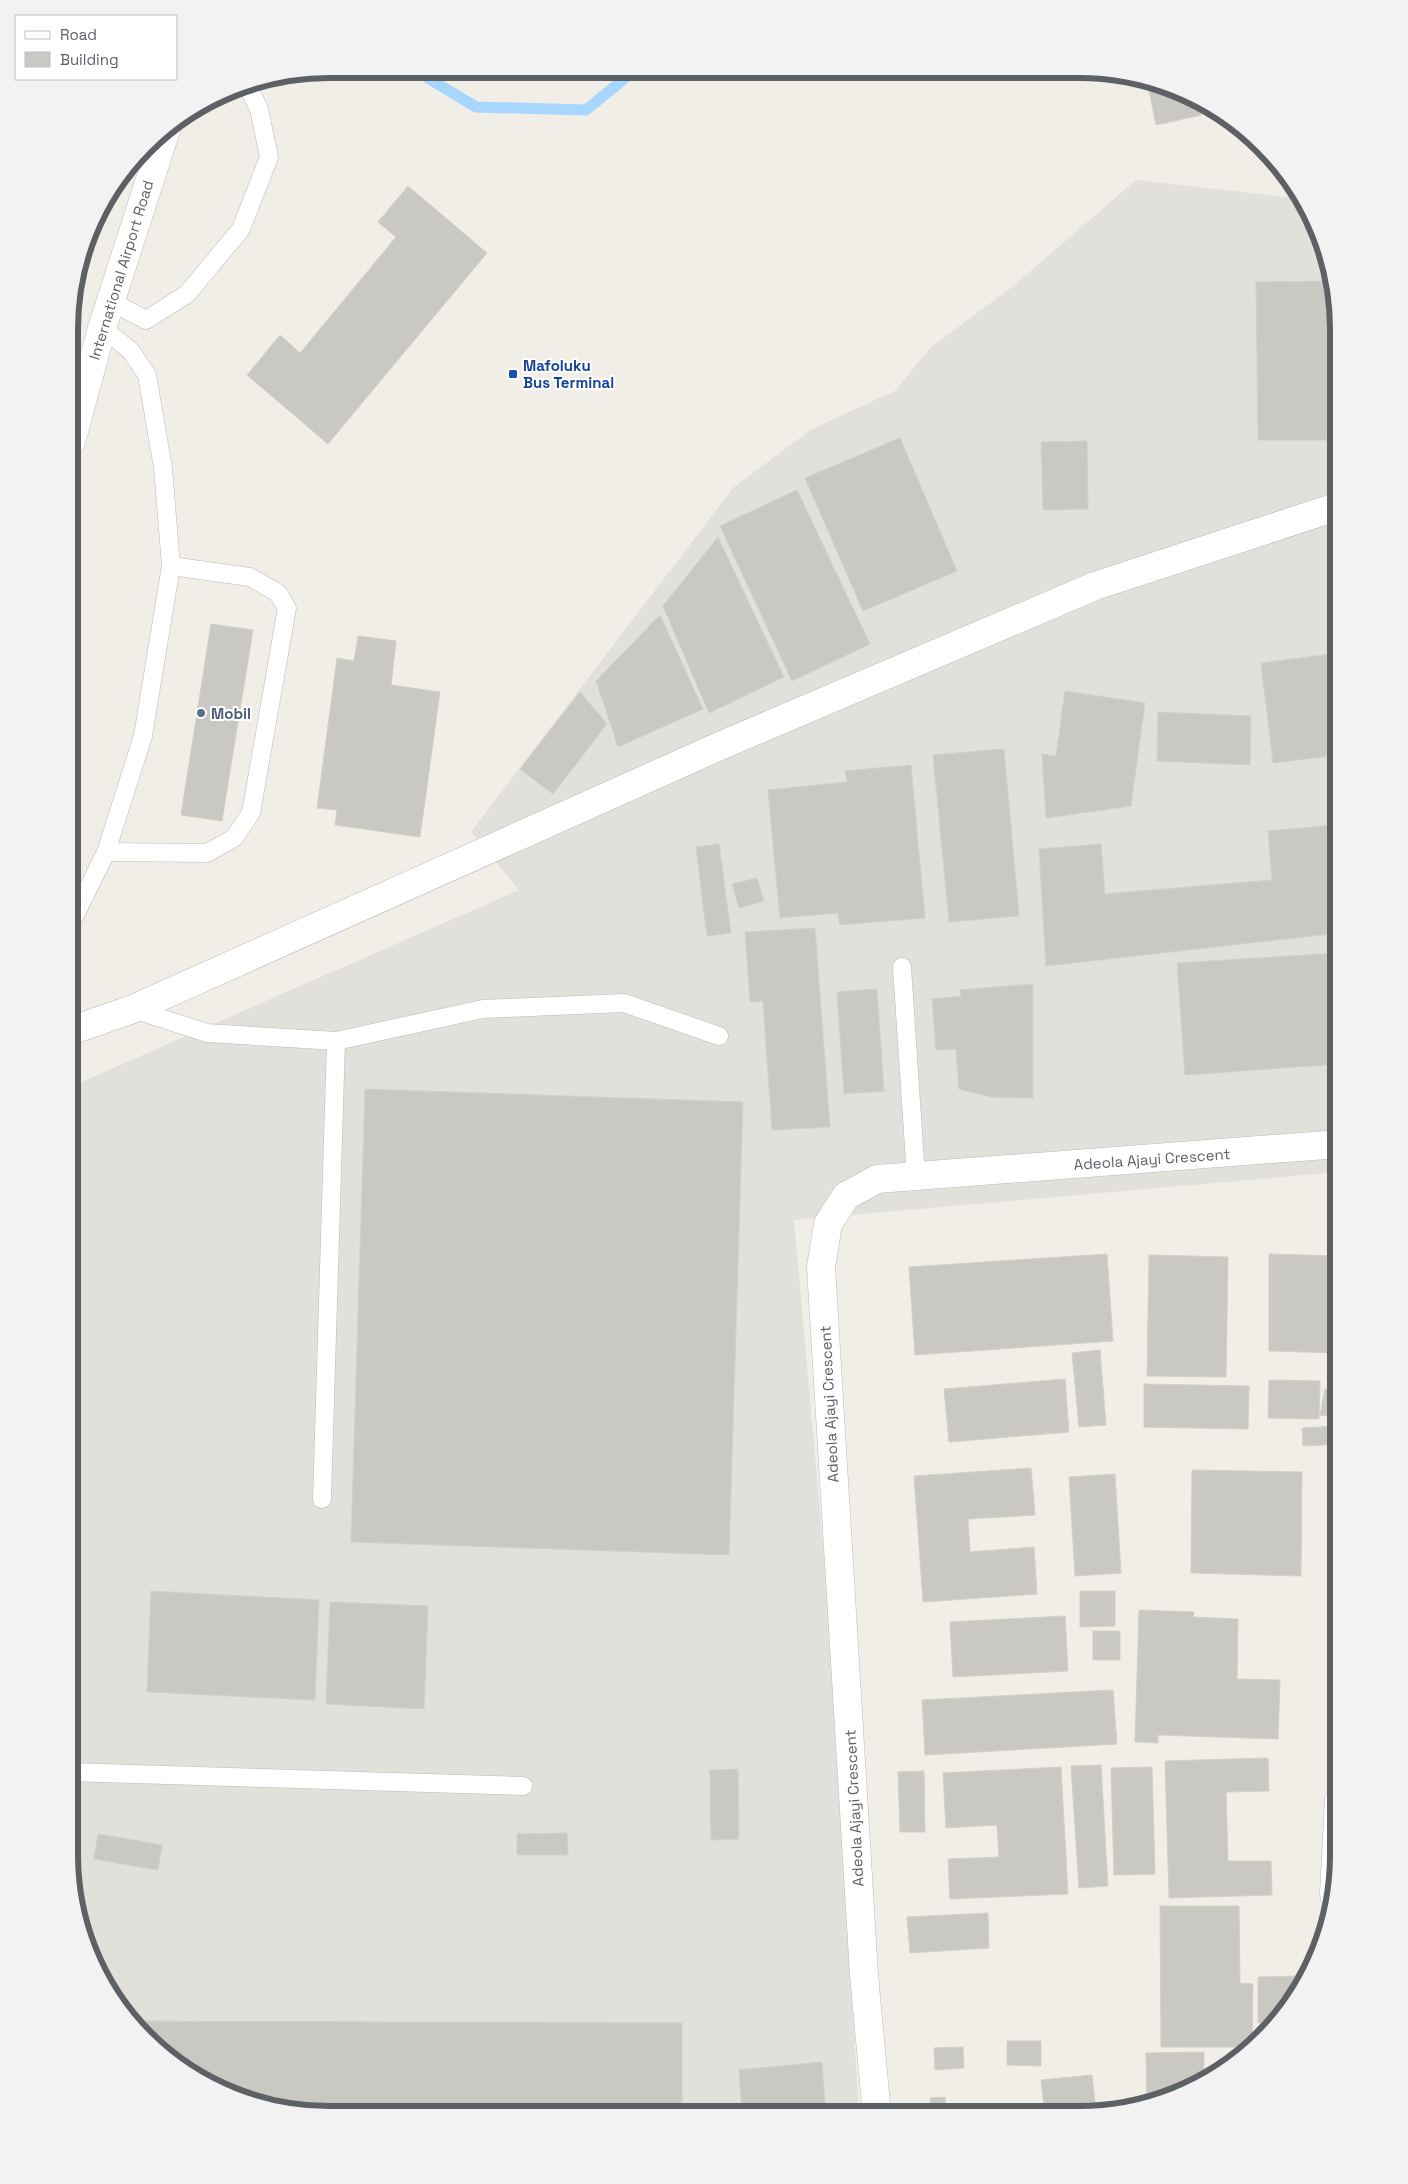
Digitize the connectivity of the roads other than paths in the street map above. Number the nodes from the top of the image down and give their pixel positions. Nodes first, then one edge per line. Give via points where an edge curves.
1 (250, 90) edge
2 (163, 140) edge
3 (112, 302) junction
4 (102, 328) junction
5 (78, 416) edge
6 (1330, 509) edge
7 (171, 566) junction
8 (106, 852) junction
9 (78, 909) edge
10 (902, 967) dead end
11 (133, 1009) junction
12 (78, 1028) edge
13 (719, 1036) dead end
14 (336, 1041) junction
15 (1330, 1145) edge
16 (916, 1177) junction
17 (322, 1500) dead end
18 (78, 1772) edge
19 (523, 1786) dead end
20 (875, 2106) edge

1 - 3 lane via 259,109 269,157 241,229 187,294 146,320
2 - 3 street, International Airport Road
3 - 4 street, International Airport Road
4 - 5 street, International Airport Road
4 - 7 lane via 130,350 147,375 163,468
6 - 11 street via 1095,586 722,745
7 - 8 lane via 143,736
7 - 8 lane via 250,577 278,593 287,608 251,813 234,838 207,853
8 - 9 lane
10 - 16 lane
11 - 12 street
11 - 14 lane via 207,1033
13 - 14 lane via 624,1003 483,1008
14 - 17 lane
15 - 16 street, Adeola Ajayi Crescent
16 - 20 street, Adeola Ajayi Crescent via 877,1179 846,1196 828,1224 821,1267 864,1975
18 - 19 lane

